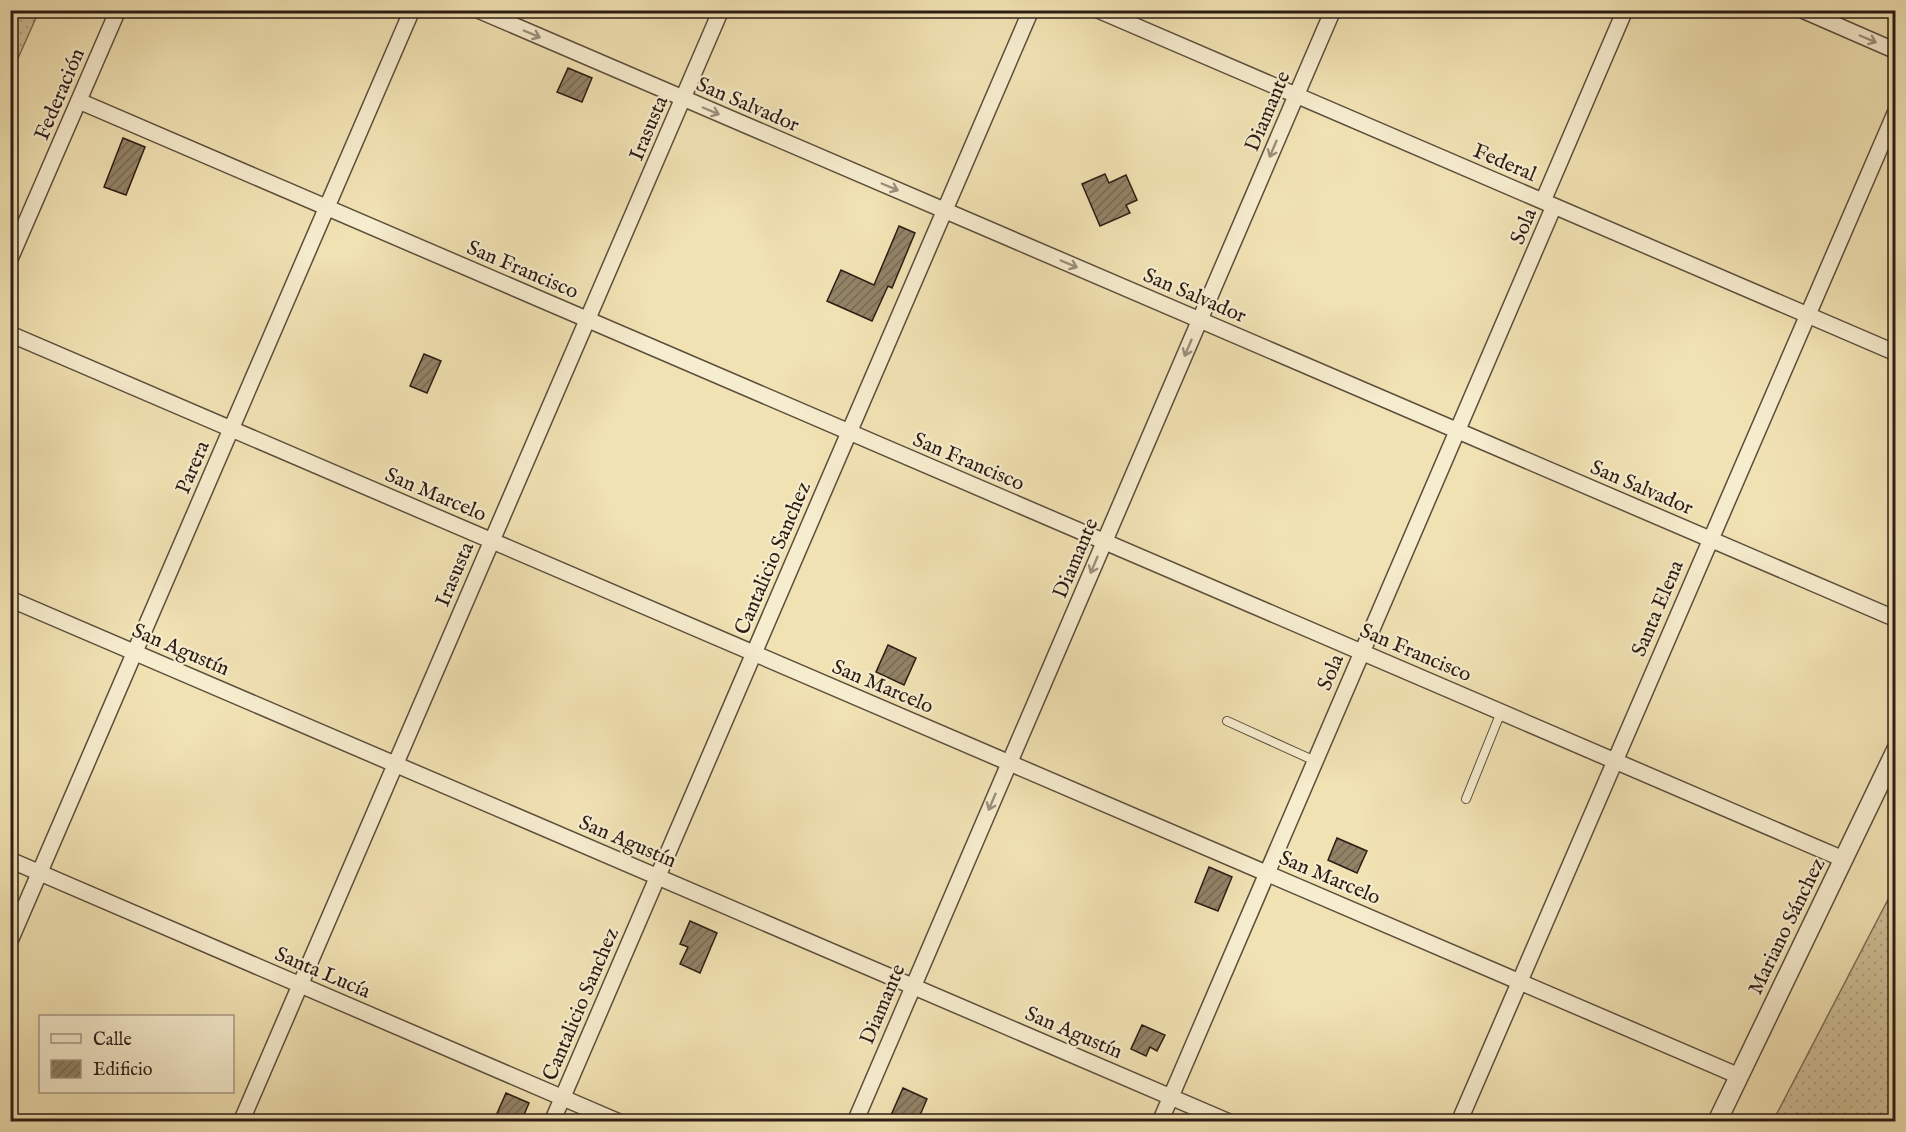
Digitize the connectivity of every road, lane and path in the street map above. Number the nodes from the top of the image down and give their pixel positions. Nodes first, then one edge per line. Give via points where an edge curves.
1 (118, 10) edge
2 (412, 10) edge
3 (478, 10) edge
4 (722, 10) edge
5 (1031, 10) edge
6 (1098, 10) edge
7 (1334, 10) edge
8 (1625, 10) edge
9 (1802, 10) edge
10 (1896, 51) edge
11 (1297, 96) junction
12 (683, 99) junction
13 (79, 101) junction
14 (1896, 111) edge
15 (1549, 204) junction
16 (327, 208) junction
17 (944, 211) junction
18 (10, 259) edge
19 (1807, 315) junction
20 (588, 320) junction
21 (1200, 320) junction
22 (10, 334) edge
23 (1896, 353) edge
24 (231, 429) junction
25 (1457, 431) junction
26 (849, 432) junction
27 (1710, 539) junction
28 (492, 541) junction
29 (1104, 542) junction
30 (10, 599) edge
31 (1896, 619) edge
32 (135, 652) junction
33 (1362, 652) junction
34 (754, 653) junction
35 (1501, 712) junction
36 (1227, 721) dead end
37 (1896, 750) edge
38 (1614, 760) junction
39 (1315, 761) junction
40 (1009, 763) junction
41 (395, 764) junction
42 (1466, 799) dead end
43 (1844, 859) junction
44 (10, 860) edge
45 (40, 873) junction
46 (1267, 873) junction
47 (657, 876) junction
48 (10, 941) edge
49 (1519, 982) junction
50 (300, 984) junction
51 (913, 986) junction
52 (1739, 1076) junction
53 (1170, 1096) junction
54 (562, 1097) junction
55 (241, 1122) edge
56 (552, 1122) edge
57 (619, 1122) edge
58 (855, 1122) edge
59 (1160, 1122) edge
60 (1228, 1122) edge
61 (1459, 1122) edge
62 (1717, 1122) edge

1 - 13 street, Federación
2 - 16 street, Parera
3 -> 12 street, San Salvador
4 - 12 street, Irasusta
5 - 17 street, Cantalicio Sanchez
6 - 11 street, Federal
7 - 11 street, Diamante
8 - 15 street, Sola
9 -> 10 street
11 - 15 street, Federal
11 -> 21 street, Diamante
12 -> 17 street, San Salvador
12 - 20 street, Irasusta
13 - 16 street, San Francisco
13 - 18 street, Federación
14 - 19 street, Santa Elena
15 - 19 street, Federal
15 - 25 street, Sola
16 - 20 street, San Francisco
16 - 24 street, Parera
17 -> 21 street, San Salvador
17 - 26 street, Cantalicio Sanchez
19 - 23 street, Federal
19 - 27 street, Santa Elena
20 - 26 street, San Francisco
20 - 28 street, Irasusta
21 - 25 street, San Salvador
21 -> 29 street, Diamante
22 - 24 street, San Marcelo
24 - 28 street, San Marcelo
24 - 32 street, Parera
25 - 27 street, San Salvador
25 - 33 street, Sola
26 - 29 street, San Francisco
26 - 34 street, Cantalicio Sanchez
27 - 31 street, San Salvador
27 - 38 street, Santa Elena
28 - 34 street, San Marcelo
28 - 41 street, Irasusta
29 - 33 street, San Francisco
29 -> 40 street, Diamante
30 - 32 street, San Agustín
32 - 41 street, San Agustín
32 - 45 street, Parera
33 - 35 street, San Francisco
33 - 39 street, Sola
34 - 40 street, San Marcelo
34 - 47 street, Cantalicio Sanchez
35 - 38 street, San Francisco
35 - 42 lane
36 - 39 lane
37 - 43 street, Mariano Sánchez
38 - 43 street, San Francisco
38 - 49 street, Santa Elena
39 - 46 street, Sola
40 - 46 street, San Marcelo
40 -> 51 street, Diamante
41 - 47 street, San Agustín
41 - 50 street, Irasusta
43 - 52 street, Mariano Sánchez
44 - 45 street, Santa Lucía
45 - 48 street, Parera
45 - 50 street, Santa Lucía
46 - 49 street, San Marcelo
46 - 53 street, Sola
47 - 51 street, San Agustín
47 - 54 street, Cantalicio Sanchez
49 - 52 street, San Marcelo
49 - 61 street, Santa Elena
50 - 54 street, Santa Lucía
50 - 55 street, Irasusta
51 - 53 street, San Agustín
51 - 58 street, Diamante
52 - 62 street, Mariano Sánchez
53 - 59 street, Sola
53 - 60 street, San Agustín
54 - 56 street, Cantalicio Sanchez
54 - 57 street, Santa Lucía

